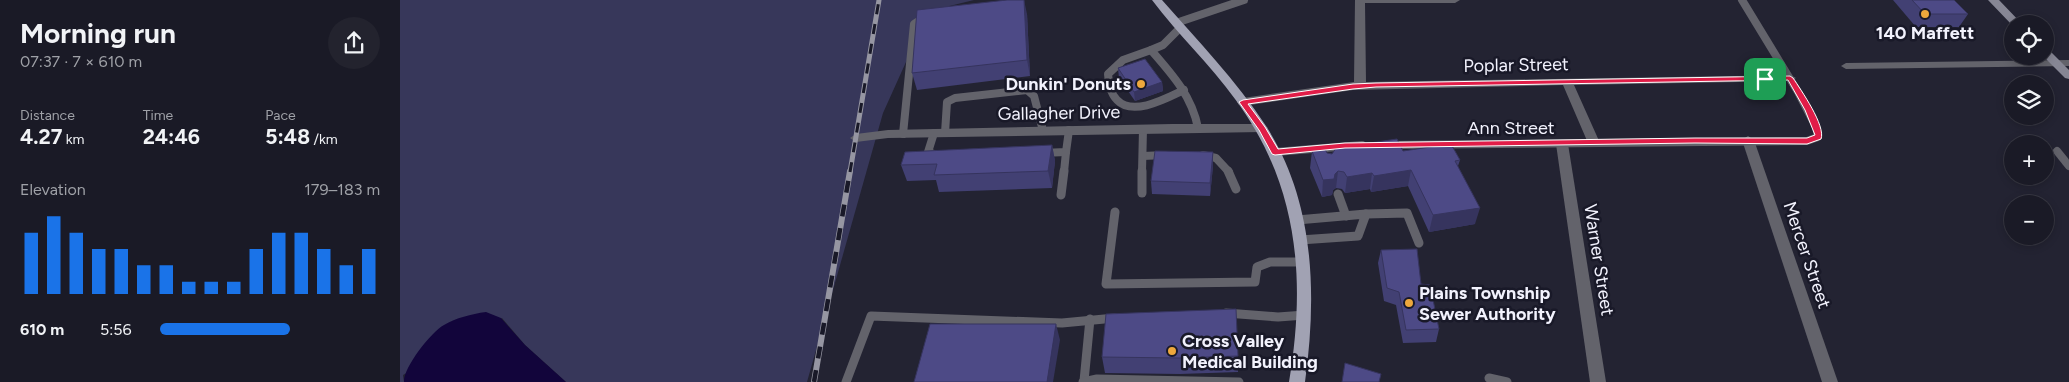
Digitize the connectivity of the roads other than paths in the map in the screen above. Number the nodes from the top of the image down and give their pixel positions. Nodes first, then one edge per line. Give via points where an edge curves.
1 (1157, 0) edge
2 (1244, 0) edge
3 (1360, 0) edge
4 (1454, 0) edge
5 (1742, 0) edge
6 (1993, 0) edge
7 (2008, 15) edge
8 (937, 17) edge
9 (1178, 25) junction
10 (1151, 50) junction
11 (2054, 60) edge
12 (2057, 63) junction
13 (2069, 63) edge
14 (1846, 66) dead end
15 (2069, 76) edge
16 (1790, 78) junction
17 (1567, 82) junction
18 (1360, 86) junction
19 (1184, 90) junction
20 (1243, 102) junction
21 (1143, 128) junction
22 (1198, 128) junction
23 (1262, 128) junction
24 (1070, 130) junction
25 (1043, 131) junction
26 (939, 133) junction
27 (902, 134) junction
28 (856, 138) dead end
29 (1748, 140) junction
30 (1562, 144) junction
31 (1594, 144) junction
32 (2069, 151) edge
33 (1066, 152) junction
34 (1275, 152) junction
35 (1028, 153) edge
36 (942, 154) edge
37 (1171, 155) edge
38 (1191, 155) edge
39 (1142, 156) junction
40 (2069, 166) edge
41 (1236, 189) dead end
42 (1142, 193) dead end
43 (1338, 194) dead end
44 (1061, 195) dead end
45 (1115, 212) dead end
46 (1366, 214) junction
47 (1346, 216) junction
48 (1297, 220) junction
49 (1300, 240) junction
50 (1419, 243) dead end
51 (1303, 262) junction
52 (1214, 313) edge
53 (1305, 315) junction
54 (1128, 317) edge
55 (1090, 319) junction
56 (1488, 378) dead end
57 (846, 382) edge
58 (1084, 382) edge
59 (1238, 382) edge
60 (1297, 382) edge
61 (1507, 382) edge
62 (1598, 382) edge
63 (1830, 382) edge

1 - 9 main road
2 - 9 lane
3 - 4 street
3 - 18 street
5 - 16 lane
6 - 7 main road
8 - 27 lane via 914,24
9 - 10 lane via 1163,44
9 - 20 main road
10 - 19 lane
10 - 19 lane via 1123,60 1108,74 1109,88 1119,102 1129,108 1151,105
11 - 12 main road
12 - 13 street
12 - 14 street
12 - 15 main road
16 - 17 street, Poplar Street
16 - 29 lane, Ann Street via 1819,132 1818,137 1807,141
17 - 18 street, Poplar Street
17 - 31 street
18 - 20 street, Poplar Street
19 - 22 lane
20 - 23 main road
21 - 22 street, Gallagher Drive
21 - 24 street, Gallagher Drive
21 - 39 lane
22 - 23 street, Gallagher Drive
23 - 34 main road
24 - 25 street, Gallagher Drive
24 - 33 lane
25 - 26 street, Gallagher Drive
25 - 26 lane via 1034,96 1027,90 954,98 947,102
26 - 27 street, Gallagher Drive
26 - 36 lane via 928,152
27 - 28 street, Gallagher Drive
29 - 31 lane, Ann Street
29 - 63 street, Mercer Street
30 - 31 lane, Ann Street
30 - 34 lane, Ann Street via 1377,145 1324,152
30 - 62 street, Warner Street
32 - 40 lane via 2057,152
33 - 35 lane
33 - 44 lane
34 - 48 main road
37 - 39 lane
38 - 41 lane via 1210,155 1222,160
39 - 42 lane
43 - 47 lane
45 - 51 lane via 1106,284 1255,282 1257,267 1270,262
46 - 47 lane
46 - 49 lane via 1358,236
46 - 50 lane via 1407,212
47 - 48 lane
48 - 49 main road
49 - 51 main road
51 - 53 main road
52 - 53 lane via 1278,317
53 - 60 main road
54 - 55 lane
55 - 57 lane via 1062,323 871,316
55 - 58 lane
56 - 61 lane
58 - 59 lane via 1096,379

